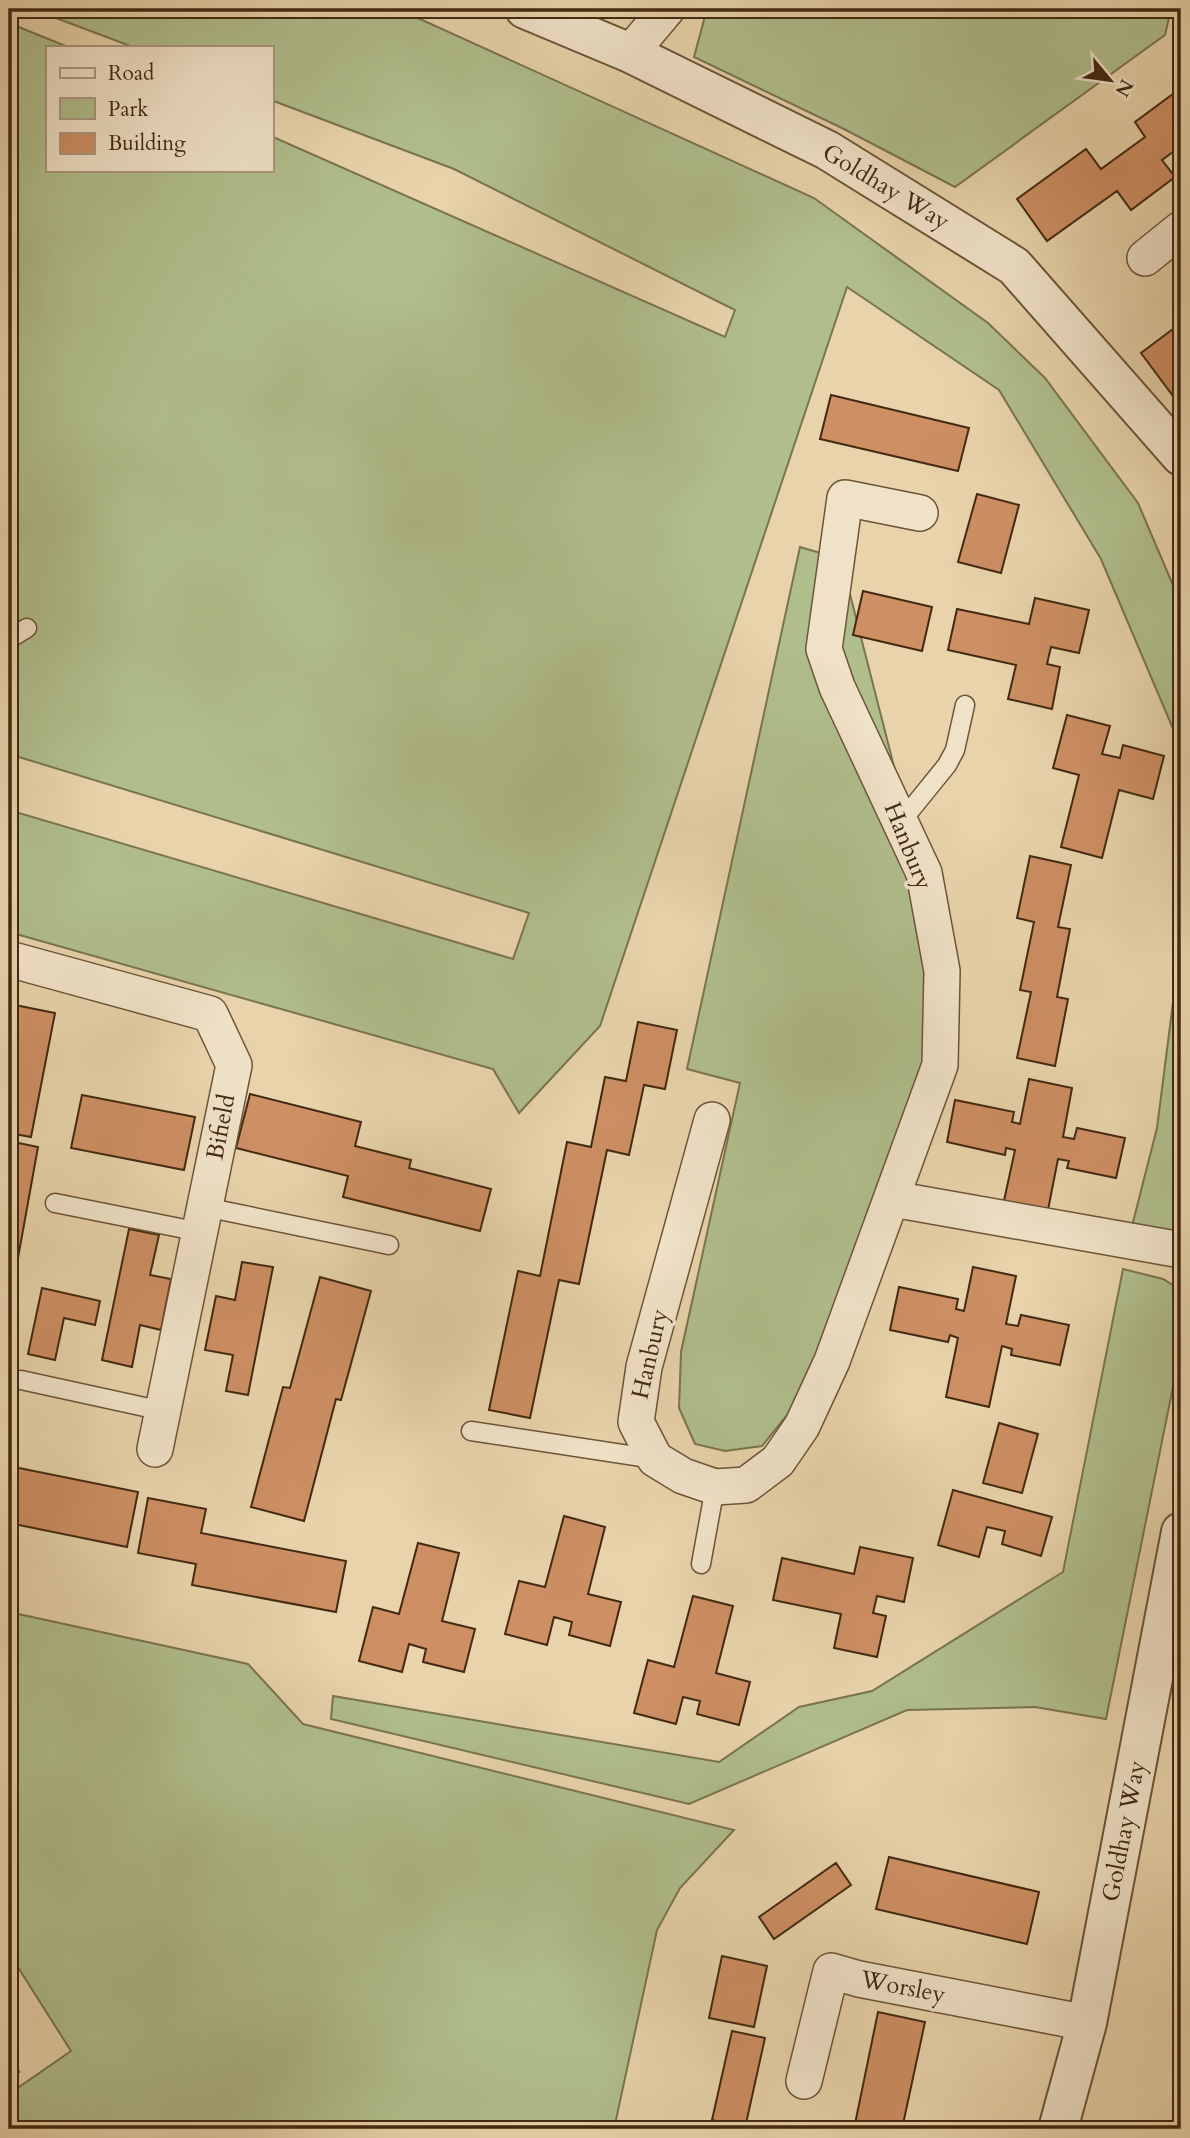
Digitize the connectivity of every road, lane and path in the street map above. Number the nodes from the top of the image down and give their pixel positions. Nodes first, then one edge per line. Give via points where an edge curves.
1 (525, 9) edge
2 (667, 9) edge
3 (630, 53) junction
4 (1181, 229) edge
5 (1145, 258) dead end
6 (1181, 456) edge
7 (920, 513) dead end
8 (27, 628) dead end
9 (9, 639) edge
10 (965, 705) dead end
11 (900, 822) junction
12 (9, 958) edge
13 (712, 1120) dead end
14 (893, 1199) junction
15 (55, 1203) dead end
16 (203, 1219) junction
17 (389, 1245) dead end
18 (1181, 1250) edge
19 (21, 1380) dead end
20 (163, 1411) junction
21 (471, 1431) dead end
22 (155, 1449) dead end
23 (655, 1459) junction
24 (715, 1487) junction
25 (1181, 1532) edge
26 (701, 1564) dead end
27 (1087, 2023) junction
28 (804, 2081) dead end
29 (1058, 2129) edge

1 - 3 street, Goldhay Way
2 - 3 street
3 - 6 street, Goldhay Way via 827,150 1013,266
4 - 5 street
7 - 11 street, Hanbury via 845,498 824,649 836,687
8 - 9 lane
10 - 11 lane via 947,765
11 - 14 street, Hanbury via 924,873 942,971 942,1011 940,1065
12 - 16 street, Bifield via 211,1014 234,1065
13 - 23 street, Hanbury via 644,1367 636,1422
14 - 18 street
14 - 24 street, Hanbury via 832,1361 802,1426 778,1461 746,1485
15 - 16 lane
16 - 17 lane
16 - 20 street, Bifield
19 - 20 lane
20 - 22 street, Bifield
21 - 23 lane
23 - 24 street, Hanbury
24 - 26 lane
25 - 27 street, Goldhay Way
27 - 28 street, Worsley via 831,1971
27 - 29 street, Goldhay Way

